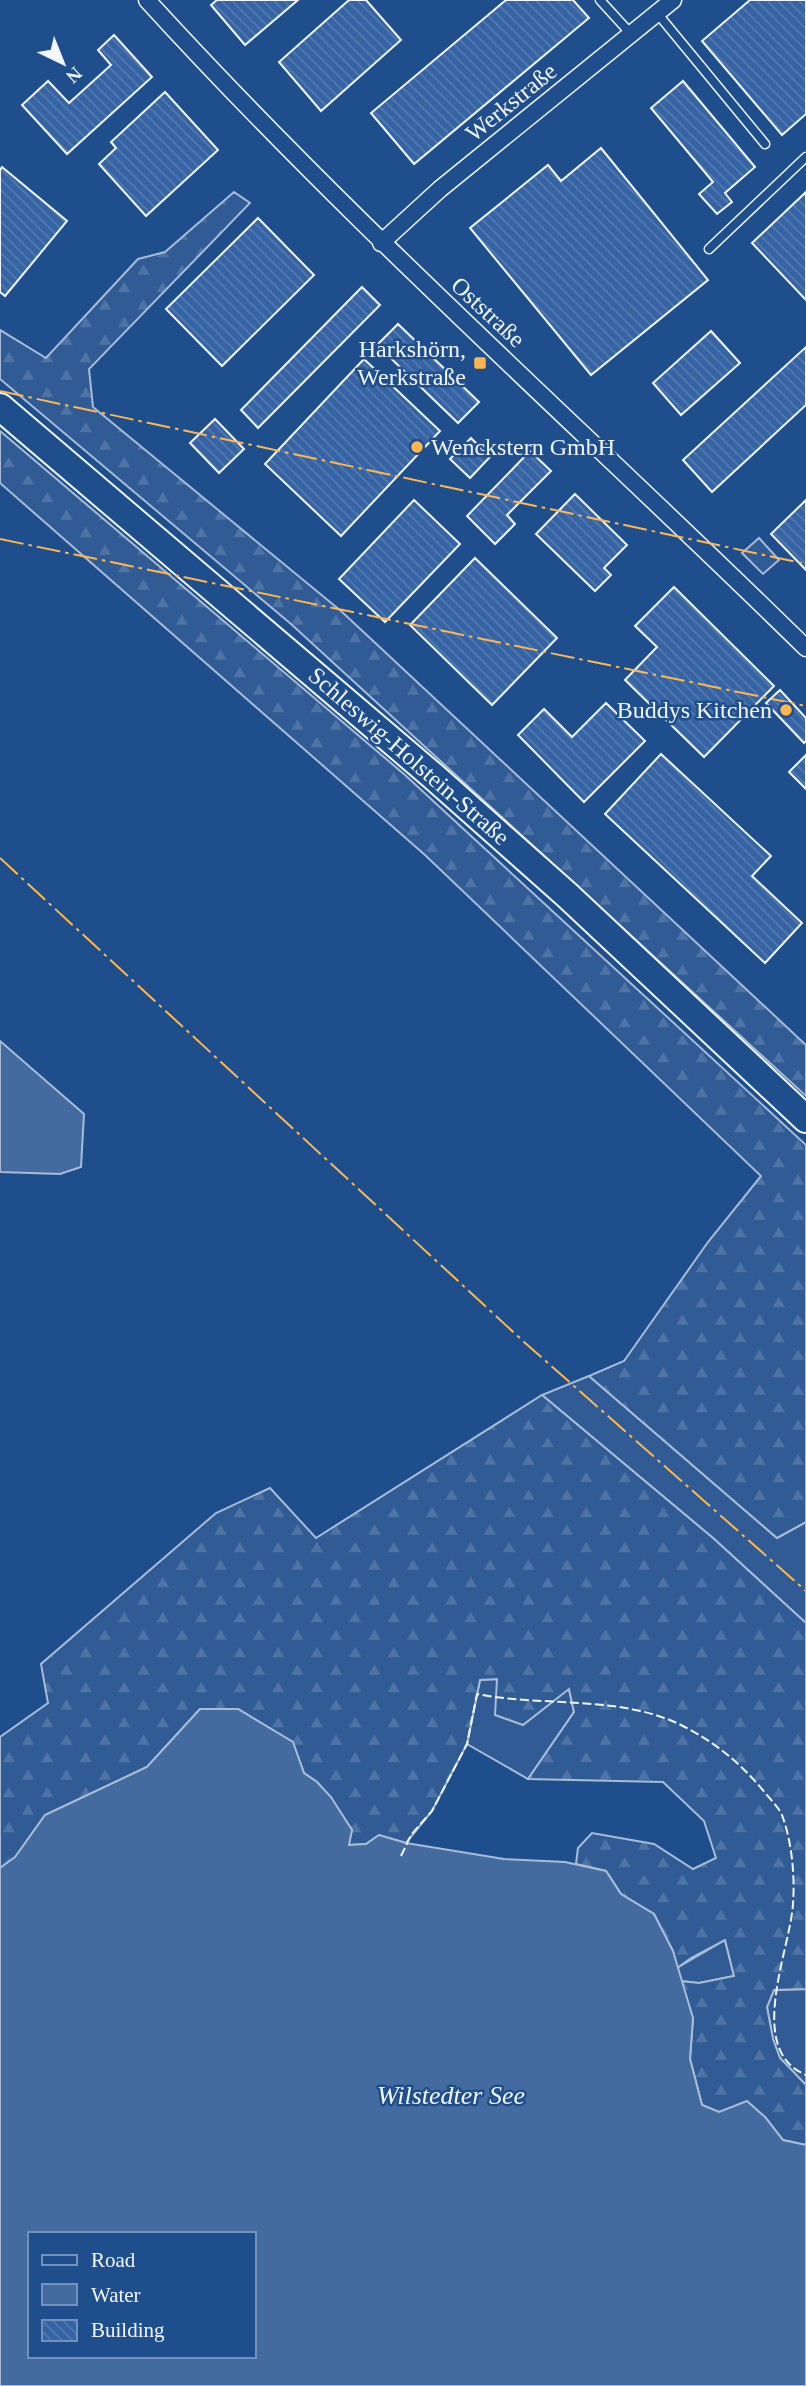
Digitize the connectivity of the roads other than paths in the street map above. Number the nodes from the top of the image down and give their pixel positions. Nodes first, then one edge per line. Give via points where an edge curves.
1 (147, 0) edge
2 (600, 0) edge
3 (673, 0) edge
4 (657, 13) junction
5 (631, 34) junction
6 (765, 144) dead end
7 (806, 157) edge
8 (381, 243) junction
9 (709, 249) dead end
10 (0, 407) edge
11 (806, 648) edge
12 (806, 1118) edge

1 - 8 street, Oststraße
2 - 5 lane
3 - 4 street, Werkstraße
4 - 5 street, Werkstraße
4 - 6 lane
5 - 8 street, Werkstraße via 440,189
7 - 9 lane
8 - 11 street, Oststraße
10 - 12 main road, Schleswig-Holstein-Straße via 433,776

